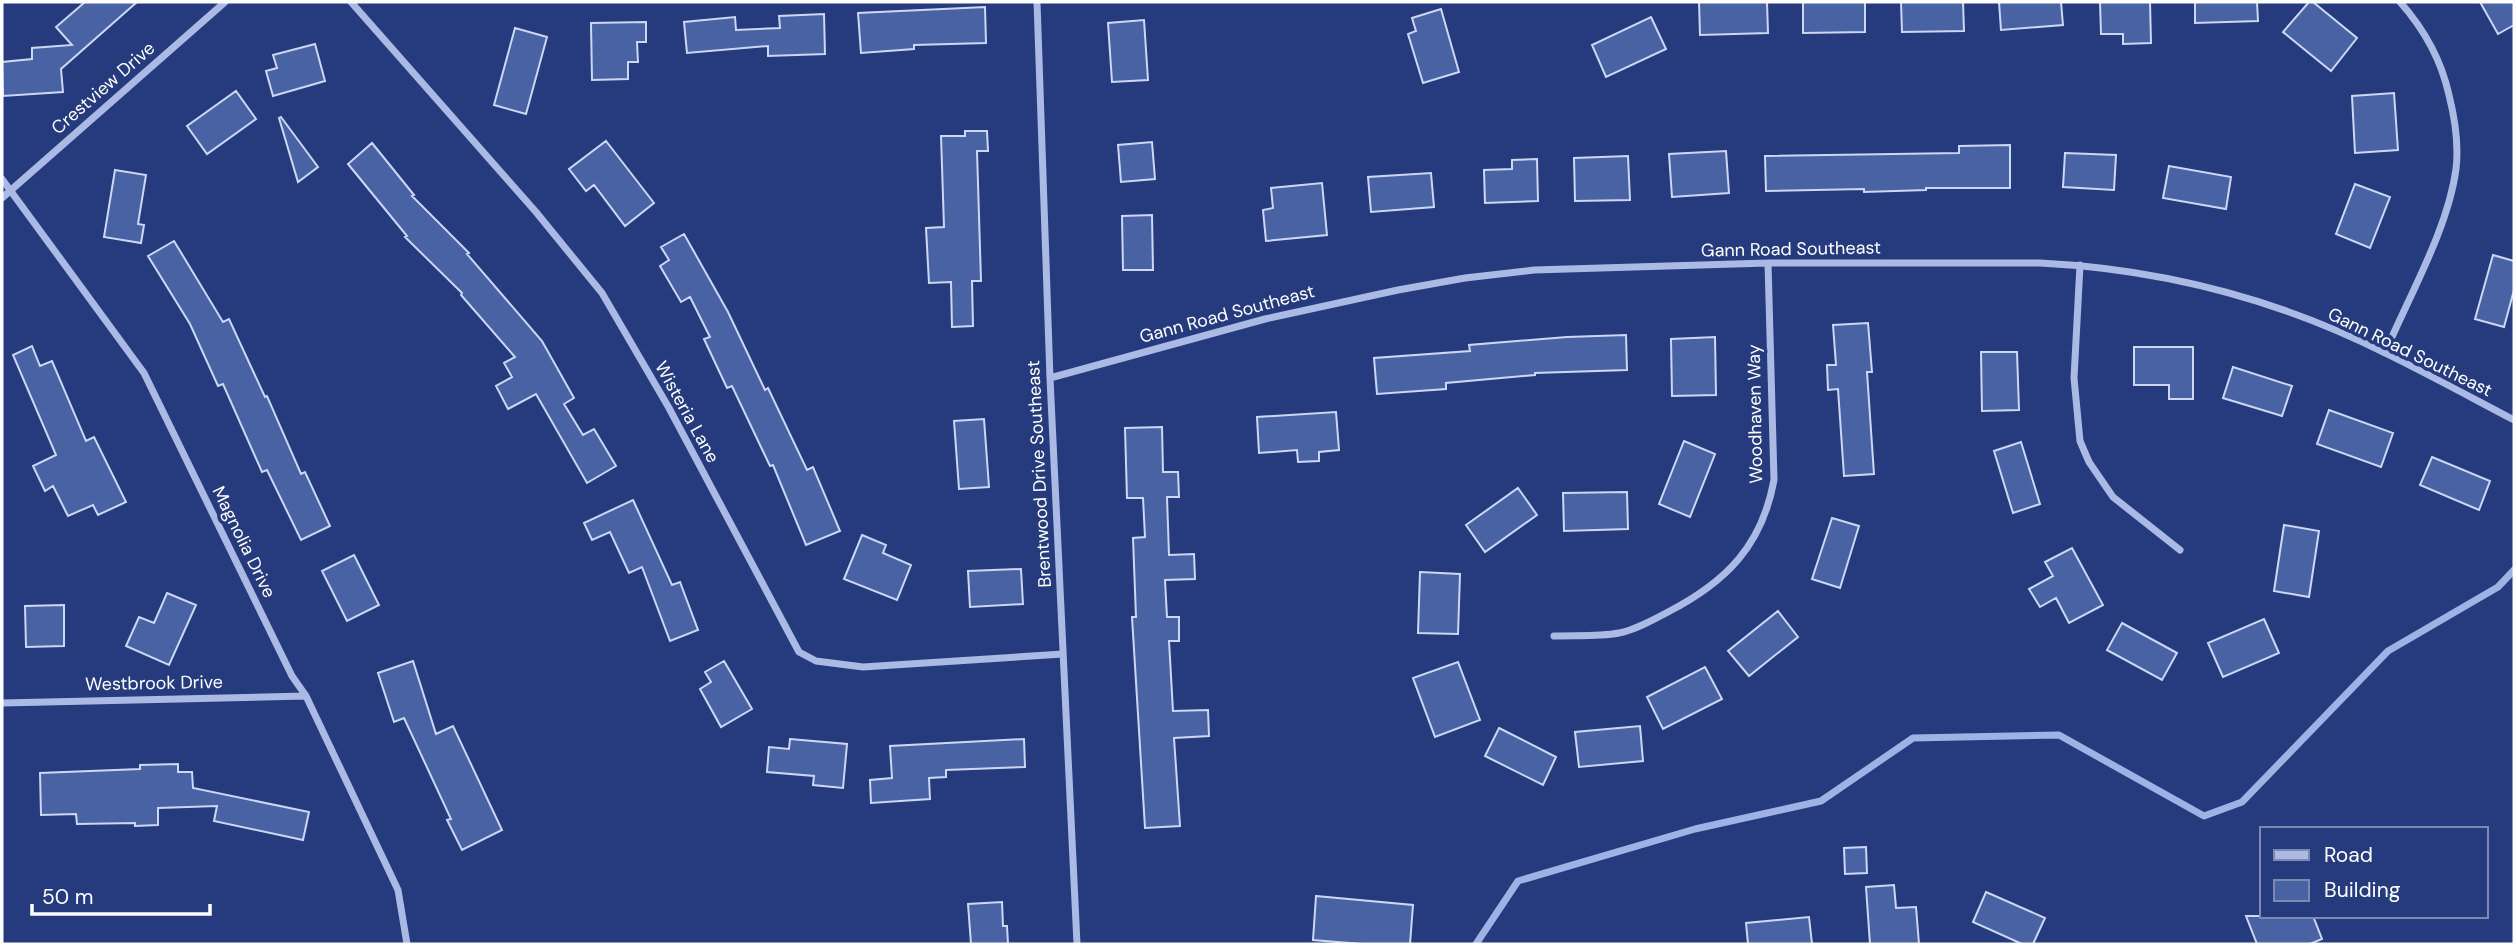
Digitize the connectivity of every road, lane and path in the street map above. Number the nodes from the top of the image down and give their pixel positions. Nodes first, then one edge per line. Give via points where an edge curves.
1 (225, 2) edge
2 (351, 2) edge
3 (1037, 2) edge
4 (2400, 2) edge
5 (2, 180) edge
6 (11, 190) junction
7 (2, 198) edge
8 (1768, 263) junction
9 (2080, 265) junction
10 (2385, 353) junction
11 (1050, 378) junction
12 (2514, 421) edge
13 (2180, 550) dead end
14 (1554, 636) dead end
15 (1063, 654) junction
16 (306, 696) junction
17 (2, 702) edge
18 (407, 944) edge
19 (1077, 944) edge

1 - 6 street, Crestview Drive
2 - 15 street, Wisteria Lane via 602,293 799,652 816,661 863,667
3 - 11 street, Brentwood Drive Southeast
4 - 10 street via 2417,21 2441,65 2454,117 2456,156 2439,230
5 - 6 street, Magnolia Drive
6 - 7 street, Crestview Drive
6 - 16 street, Magnolia Drive via 144,373 292,676
8 - 9 street, Gann Road Southeast
8 - 11 street, Gann Road Southeast via 1534,270 1465,278 1265,319
8 - 14 street, Woodhaven Way via 1774,480 1759,529 1728,572 1671,610 1619,633
9 - 10 street, Gann Road Southeast via 2207,286 2306,319
9 - 13 street via 2074,378 2080,441 2113,497
10 - 12 street, Gann Road Southeast
11 - 15 street, Brentwood Drive Southeast
15 - 19 street, Brentwood Drive Southeast
16 - 17 street, Westbrook Drive
16 - 18 street, Magnolia Drive via 398,890

